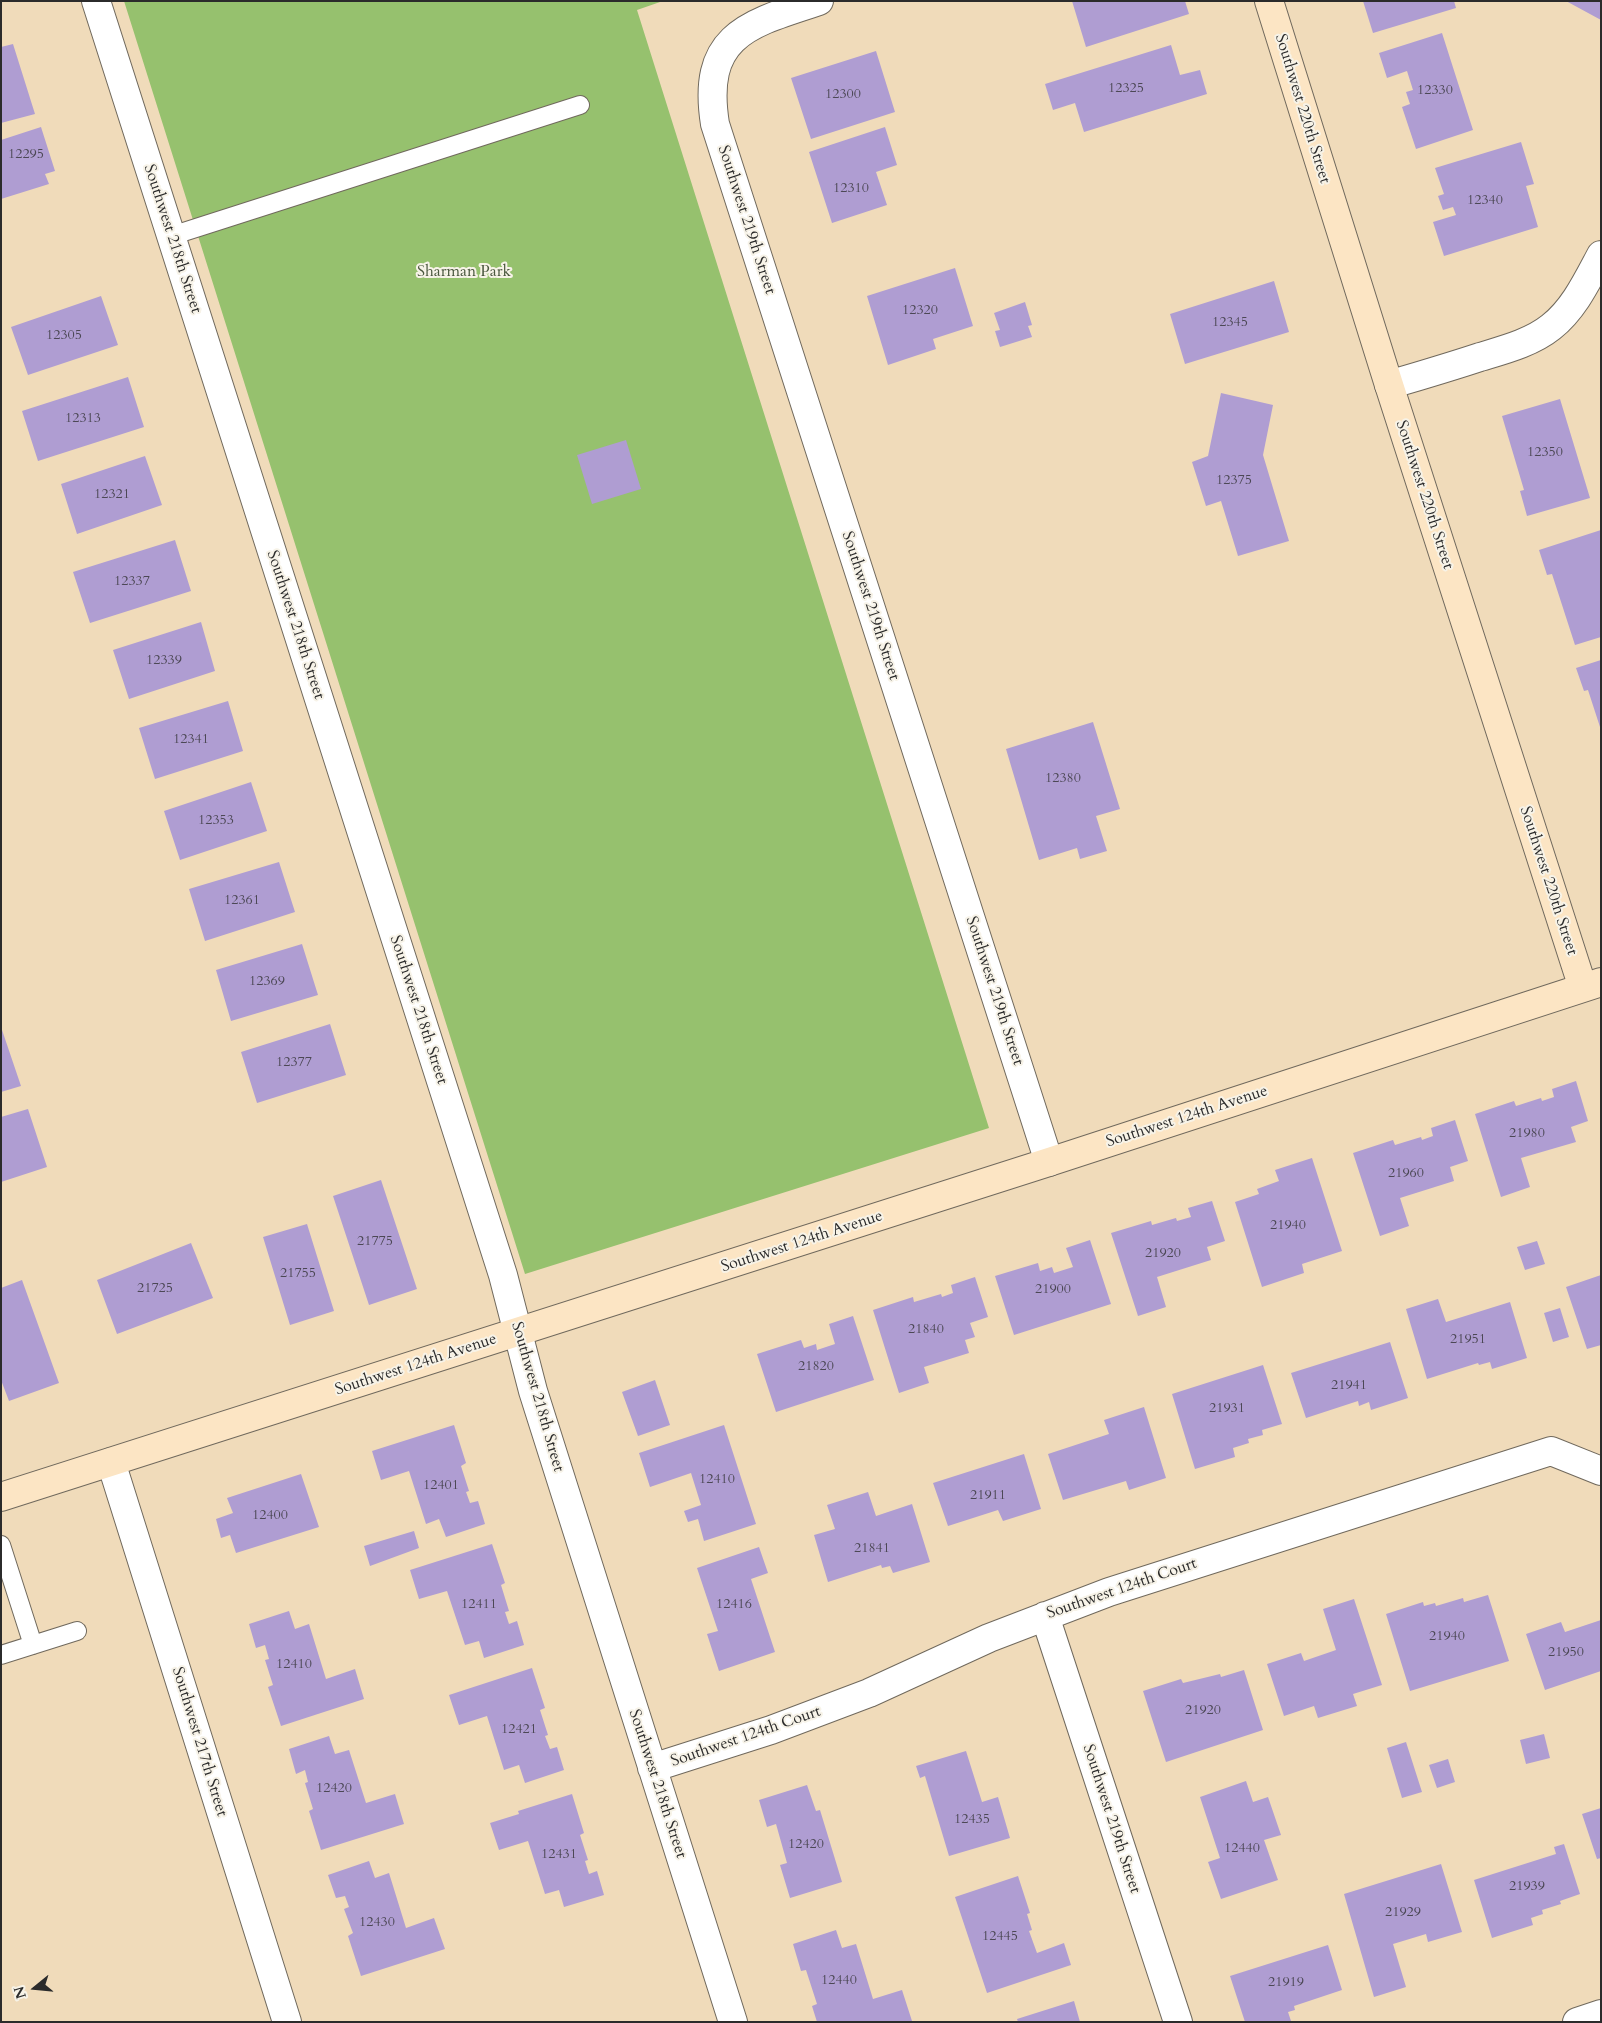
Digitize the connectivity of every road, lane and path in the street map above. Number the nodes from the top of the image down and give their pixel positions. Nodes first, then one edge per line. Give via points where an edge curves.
1 (96, 1) edge
2 (819, 1) edge
3 (1269, 1) edge
4 (580, 105) dead end
5 (171, 236) junction
6 (1601, 255) edge
7 (1388, 385) junction
8 (1592, 985) edge
9 (1049, 1162) junction
10 (518, 1333) junction
11 (110, 1462) junction
12 (1601, 1471) edge
13 (1, 1497) edge
14 (1, 1545) edge
15 (1045, 1616) junction
16 (77, 1631) dead end
17 (33, 1645) junction
18 (1, 1655) edge
19 (652, 1768) junction
20 (1601, 2014) edge
21 (287, 2022) edge
22 (733, 2022) edge
23 (1178, 2022) edge
24 (1577, 2022) edge

1 - 5 street, Southwest 218th Street
2 - 9 street, Southwest 219th Street via 765,19 737,35 725,48 714,77 711,101 715,124
3 - 7 street, Southwest 220th Street
4 - 5 lane
5 - 10 street, Southwest 218th Street via 500,1266
6 - 7 street via 1577,296 1550,328 1504,350
7 - 8 street, Southwest 220th Street
8 - 9 street, Southwest 124th Avenue
9 - 10 street, Southwest 124th Avenue
10 - 11 street, Southwest 124th Avenue
10 - 19 street, Southwest 218th Street via 533,1391
11 - 13 street, Southwest 124th Avenue
11 - 21 street, Southwest 217th Street
12 - 15 street, Southwest 124th Court via 1551,1451 1109,1592
14 - 17 lane
15 - 19 street, Southwest 124th Court via 870,1693 771,1730
15 - 23 street, Southwest 219th Street
16 - 17 lane
17 - 18 lane
19 - 22 street, Southwest 218th Street
20 - 24 street

